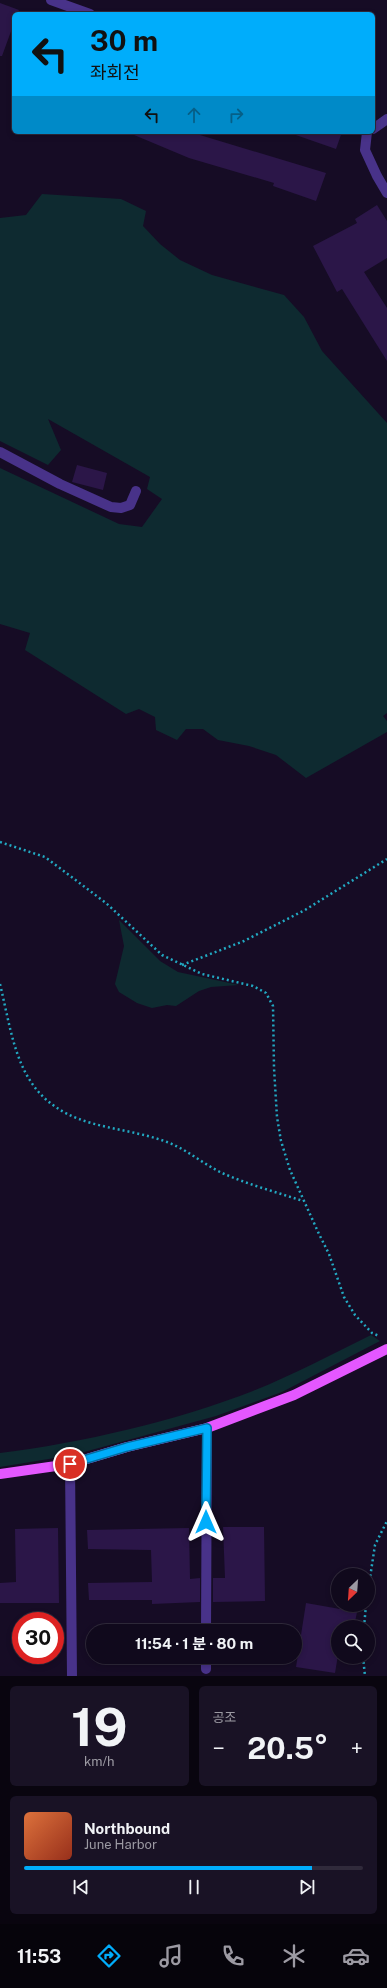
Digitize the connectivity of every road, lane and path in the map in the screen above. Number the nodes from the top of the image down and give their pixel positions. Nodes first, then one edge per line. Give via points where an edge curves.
1 (51, 0) edge
2 (84, 12) edge
3 (387, 119) edge
4 (375, 128) edge
5 (369, 134) edge
6 (387, 193) edge
7 (0, 452) edge
8 (136, 491) dead end
9 (0, 842) edge
10 (387, 859) edge
11 (181, 966) junction
12 (0, 984) edge
13 (303, 1201) junction
14 (382, 1337) dead end
15 (387, 1350) edge
16 (207, 1428) junction
17 (70, 1464) junction
18 (0, 1474) edge
19 (387, 1521) edge
20 (372, 1568) edge
21 (206, 1624) edge
22 (206, 1664) edge
23 (363, 1664) edge
24 (206, 1669) dead end
25 (72, 1676) edge
26 (364, 1676) edge

1 - 2 street
3 - 4 street
5 - 6 street via 366,150
7 - 8 street via 60,484 111,507 121,508 130,505
9 - 11 path via 45,857 106,903 162,955
10 - 11 path via 305,910 244,941
11 - 13 path via 202,974 253,986 266,993 273,1006 277,1117 281,1141
12 - 13 path via 7,1018 23,1068 32,1085 52,1105 88,1122 168,1142 221,1172
13 - 14 path via 329,1254 344,1296 355,1314 372,1333
15 - 16 main road via 294,1395
16 - 17 main road
16 - 21 street
17 - 18 main road
17 - 25 street
19 - 20 path via 375,1545
22 - 24 street
23 - 26 path

